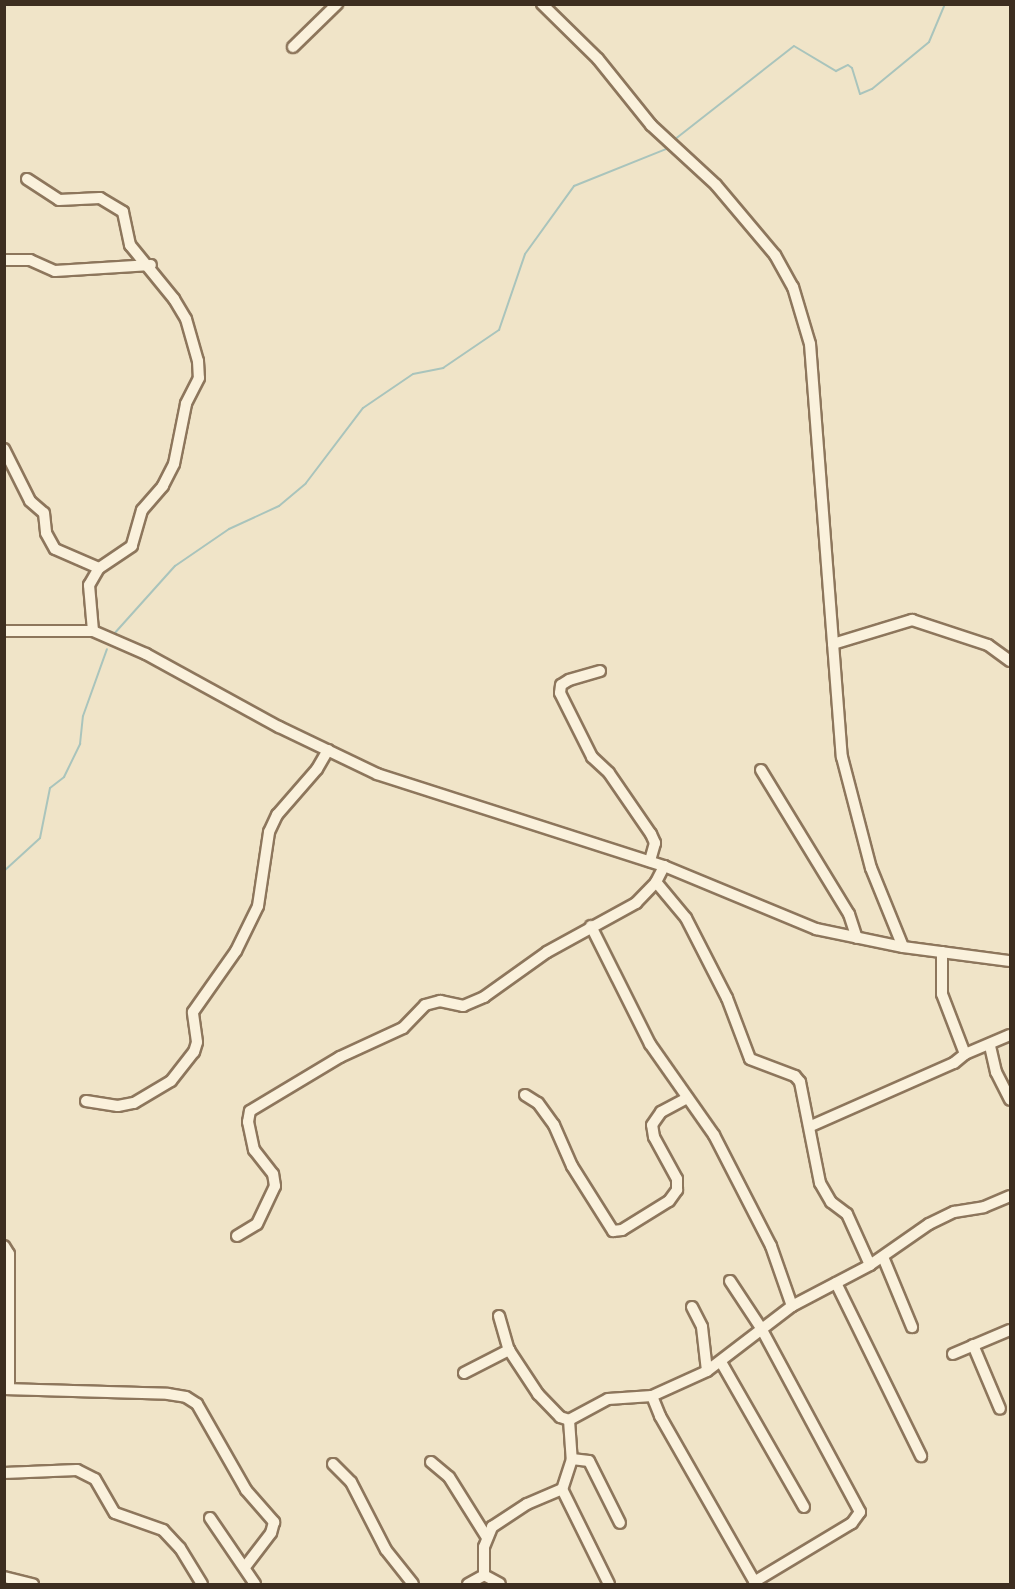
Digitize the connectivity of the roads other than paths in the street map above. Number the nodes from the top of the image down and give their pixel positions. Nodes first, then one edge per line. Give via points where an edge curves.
1 (337, 4) edge
2 (542, 4) edge
3 (293, 47) dead end
4 (27, 178) dead end
5 (4, 260) edge
6 (151, 265) junction
7 (4, 449) edge
8 (99, 568) junction
9 (4, 631) edge
10 (93, 631) junction
11 (833, 644) junction
12 (1011, 661) edge
13 (600, 671) dead end
14 (328, 750) junction
15 (761, 770) dead end
16 (650, 861) junction
17 (664, 866) junction
18 (656, 882) junction
19 (591, 926) junction
20 (857, 938) junction
21 (903, 947) junction
22 (942, 952) junction
23 (1011, 961) edge
24 (1011, 1035) edge
25 (990, 1046) junction
26 (965, 1054) junction
27 (525, 1095) dead end
28 (687, 1098) junction
29 (1011, 1100) edge
30 (86, 1101) dead end
31 (811, 1126) junction
32 (1011, 1196) edge
33 (237, 1236) dead end
34 (4, 1246) edge
35 (883, 1257) junction
36 (870, 1265) junction
37 (730, 1281) dead end
38 (837, 1282) junction
39 (792, 1306) junction
40 (692, 1307) dead end
41 (499, 1316) dead end
42 (7, 1317) edge
43 (912, 1327) dead end
44 (761, 1329) junction
45 (1011, 1330) edge
46 (973, 1345) junction
47 (509, 1350) junction
48 (953, 1354) dead end
49 (721, 1362) junction
50 (707, 1371) junction
51 (464, 1373) dead end
52 (7, 1389) edge
53 (652, 1396) junction
54 (1000, 1409) dead end
55 (569, 1420) junction
56 (921, 1456) dead end
57 (572, 1459) junction
58 (431, 1462) dead end
59 (333, 1464) dead end
60 (4, 1473) edge
61 (562, 1489) junction
62 (804, 1508) dead end
63 (210, 1518) dead end
64 (620, 1523) dead end
65 (486, 1536) junction
66 (245, 1567) junction
67 (484, 1575) junction
68 (4, 1577) edge
69 (755, 1583) edge
70 (33, 1584) edge
71 (202, 1584) edge
72 (255, 1584) edge
73 (413, 1584) edge
74 (468, 1584) edge
75 (500, 1584) edge
76 (609, 1584) edge

1 - 3 street
2 - 11 street via 598,59 651,125 716,185 775,255 793,287 810,344
4 - 6 street via 59,200 86,196 115,205 127,219 133,250
5 - 6 street via 30,260 55,271
6 - 8 street via 186,319 194,340 199,378 186,404 174,464 163,486 142,510 135,540 126,552
7 - 8 street via 30,501 44,513 46,533 55,549
8 - 10 street via 89,585
9 - 10 street
10 - 14 street via 146,654
11 - 12 street via 912,620 988,645
11 - 21 street via 842,757 853,810
13 - 16 street via 569,680 561,685 560,693 592,757 609,773 651,834 655,843
14 - 16 street via 399,782
14 - 30 street via 317,769 276,815 269,832 258,906 236,951 193,1012 197,1042 194,1052 171,1081 134,1103 118,1106
15 - 20 street via 849,914
16 - 17 street
17 - 18 street
17 - 20 street via 816,929
18 - 19 street via 626,910
18 - 31 street via 686,918 727,998 750,1059 795,1076
19 - 28 street via 651,1044
19 - 33 street via 484,997 463,1006 440,1001 425,1005 403,1028 340,1057 250,1111 248,1122 254,1150 273,1174 275,1186 257,1224
20 - 21 street
21 - 22 street
22 - 23 street
22 - 26 street via 942,994
24 - 25 street
25 - 26 street
25 - 29 street via 996,1072
26 - 31 street via 954,1063
27 - 28 street via 538,1103 554,1125 572,1166 613,1231 622,1230 669,1201 676,1190 677,1179 654,1137 652,1125 661,1112
28 - 39 street via 714,1135 771,1246
31 - 36 street via 820,1183 831,1202 847,1214
32 - 35 street via 984,1207 954,1212
34 - 42 street via 9,1254
35 - 36 street
35 - 43 street
36 - 38 street
37 - 44 street
38 - 39 street
38 - 56 street
39 - 44 street
40 - 50 street via 702,1328
41 - 47 street
42 - 52 street
44 - 49 street
44 - 69 street via 860,1512 852,1522
45 - 46 street
46 - 48 street
46 - 54 street
47 - 51 street
47 - 55 street via 538,1395 560,1417
49 - 50 street
49 - 62 street
50 - 53 street
52 - 66 street via 168,1394 186,1397 197,1404 246,1490 274,1522 271,1533
53 - 55 street via 608,1398
53 - 69 street
55 - 57 street
57 - 61 street
57 - 64 street via 589,1461
58 - 65 street via 449,1477
59 - 73 street via 351,1482 386,1550
60 - 71 street via 77,1470 95,1479 115,1513 163,1530 180,1548
61 - 65 street via 503,1517
61 - 76 street
63 - 66 street
65 - 67 street
66 - 72 street
67 - 74 street
67 - 75 street
68 - 70 street

